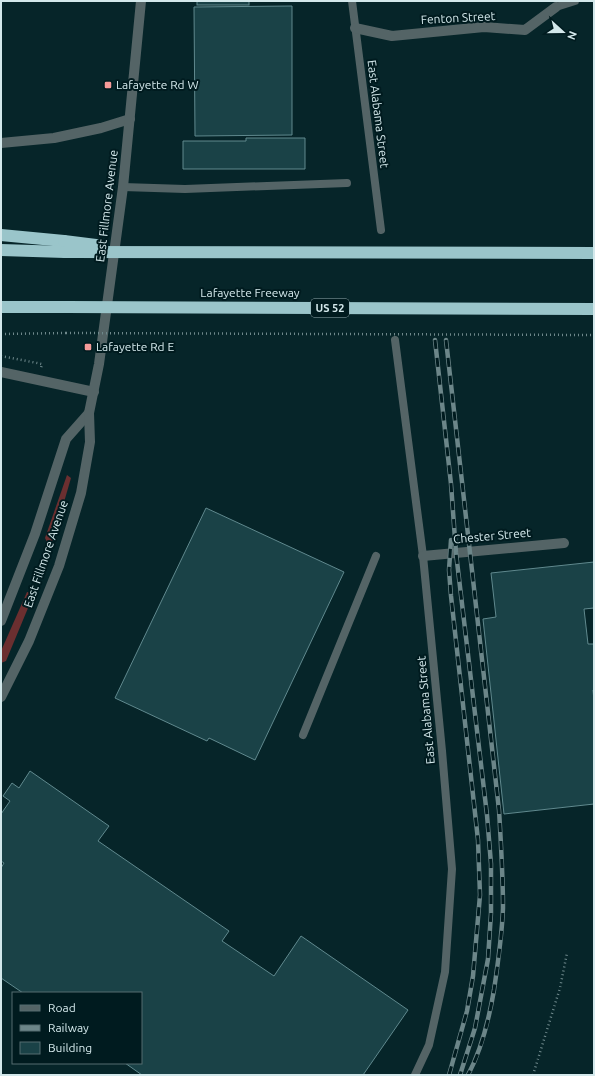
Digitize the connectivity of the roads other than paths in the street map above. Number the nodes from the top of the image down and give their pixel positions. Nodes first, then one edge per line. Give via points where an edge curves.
1 (141, 1) edge
2 (352, 1) edge
3 (575, 1) edge
4 (556, 6) joint
5 (355, 28) junction
6 (130, 119) junction
7 (1, 143) edge
8 (347, 183) dead end
9 (123, 187) junction
10 (381, 230) dead end
11 (1, 235) edge
12 (65, 247) junction
13 (1, 250) edge
14 (594, 253) edge
15 (1, 307) edge
16 (594, 309) edge
17 (395, 340) dead end
18 (1, 372) edge
19 (94, 392) junction
20 (89, 413) junction
21 (564, 543) dead end
22 (376, 556) dead end
23 (423, 556) junction
24 (1, 621) edge
25 (1, 697) edge
26 (302, 735) dead end
27 (415, 1075) edge

1 - 6 street, East Fillmore Avenue
2 - 5 lane, East Alabama Street
3 - 4 lane
4 - 5 street, Fenton Street via 525,30 484,27 392,36
5 - 10 lane, East Alabama Street
6 - 7 street via 54,138
6 - 9 street, East Fillmore Avenue
8 - 9 lane via 185,189
9 - 19 street, East Fillmore Avenue
11 - 12 highway
12 - 13 highway
12 - 14 highway, bridge via 159,252
15 - 16 highway, Lafayette Freeway / US 52, bridge
17 - 23 lane, East Alabama Street
18 - 19 street
19 - 20 street, East Fillmore Avenue
20 - 24 street, East Fillmore Avenue via 66,439 35,534
20 - 25 street, East Fillmore Avenue via 90,442 81,493 61,557 29,641
21 - 23 street, Chester Street
22 - 26 lane
23 - 27 lane, East Alabama Street via 452,869 445,972 429,1045

